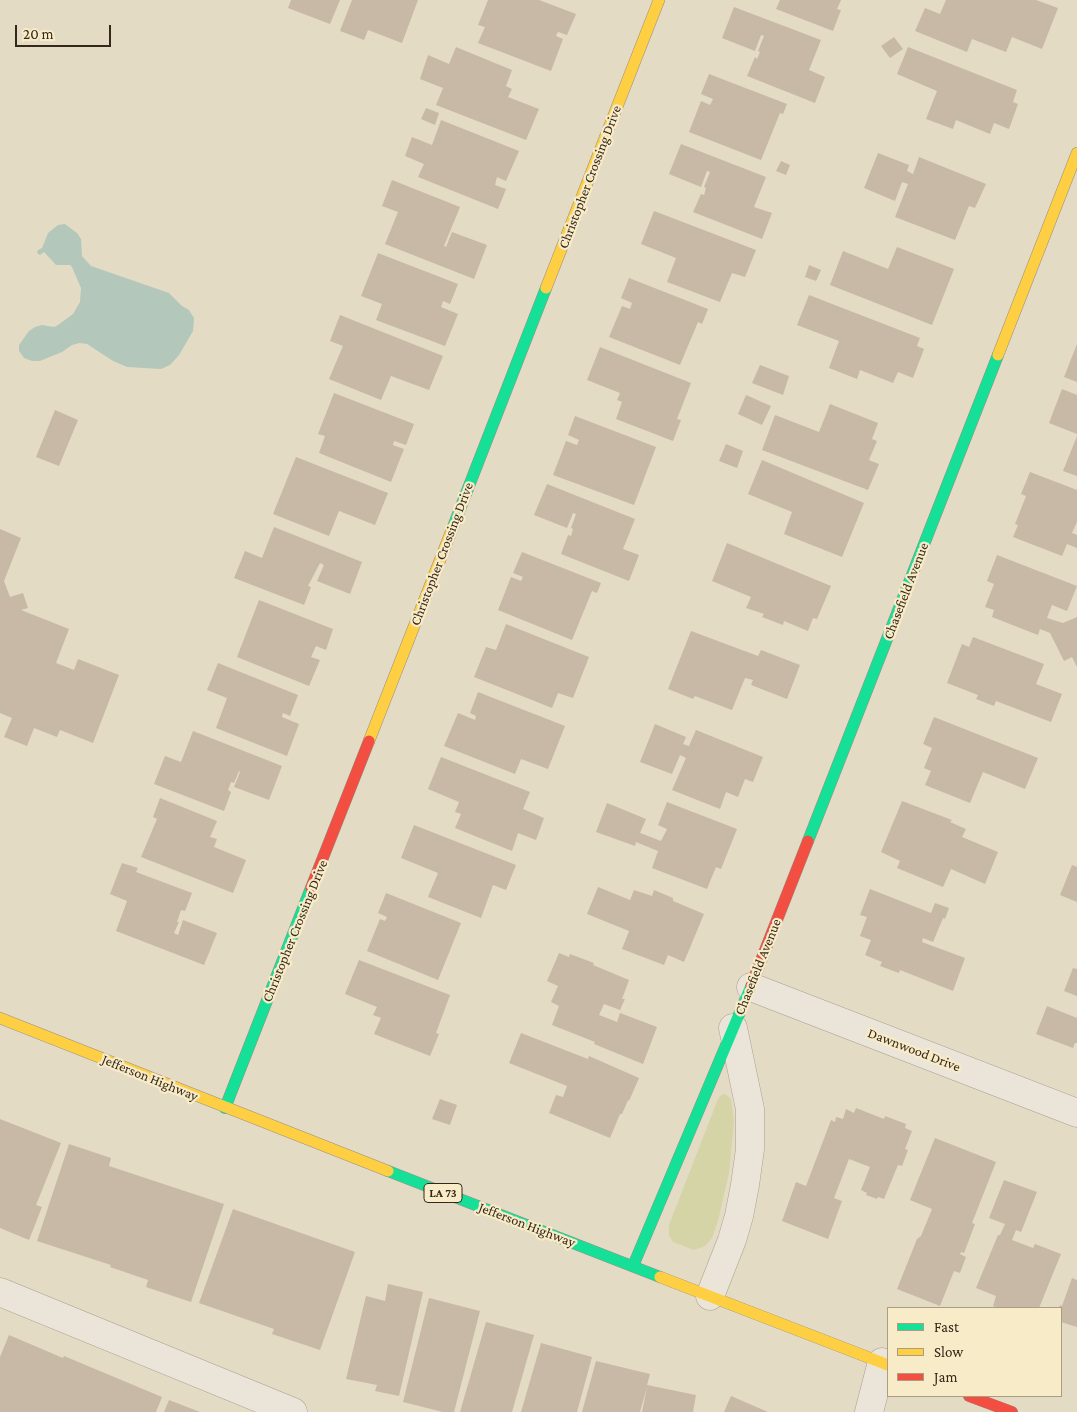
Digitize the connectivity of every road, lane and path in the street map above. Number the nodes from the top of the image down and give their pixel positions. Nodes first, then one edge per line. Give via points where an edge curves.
1 (659, 0) edge
2 (1077, 153) edge
3 (751, 987) junction
4 (0, 1018) edge
5 (733, 1028) junction
6 (225, 1108) junction
7 (1077, 1113) edge
8 (633, 1266) junction
9 (0, 1292) edge
10 (710, 1296) junction
11 (885, 1363) edge
12 (972, 1397) edge
13 (293, 1412) edge
14 (869, 1412) edge
15 (1012, 1412) edge

1 - 6 street, Christopher Crossing Drive
2 - 3 street, Chasefield Avenue
3 - 5 street, Chasefield Avenue
3 - 7 street, Dawnwood Drive
4 - 6 street, Jefferson Highway / LA 73
5 - 8 street, Chasefield Avenue
5 - 10 street, Chasefield Avenue via 750,1109 750,1149 739,1216
6 - 8 street, Jefferson Highway / LA 73
8 - 10 street, Jefferson Highway / LA 73
9 - 13 street
10 - 11 street, Jefferson Highway / LA 73
11 - 14 street
12 - 15 street

